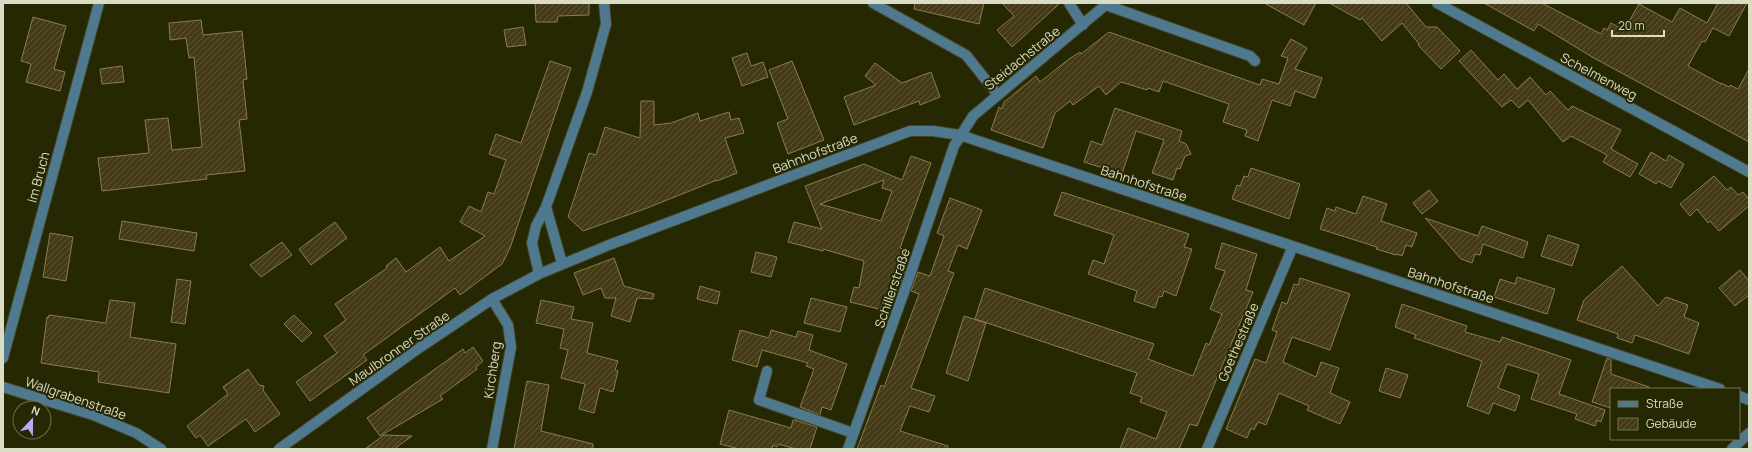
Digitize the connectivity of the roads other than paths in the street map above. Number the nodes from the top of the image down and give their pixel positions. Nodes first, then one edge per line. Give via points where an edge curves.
1 (99, 3) edge
2 (604, 3) edge
3 (873, 3) edge
4 (1069, 3) edge
5 (1437, 3) edge
6 (1107, 4) edge
7 (1083, 25) junction
8 (1255, 61) dead end
9 (998, 94) junction
10 (960, 135) junction
11 (1749, 172) edge
12 (546, 207) junction
13 (1293, 246) junction
14 (562, 263) junction
15 (538, 274) junction
16 (492, 299) junction
17 (3, 358) edge
18 (767, 371) dead end
19 (3, 387) edge
20 (1717, 388) edge
21 (854, 433) junction
22 (1749, 433) edge
23 (161, 449) edge
24 (279, 449) edge
25 (492, 449) edge
26 (848, 449) edge
27 (1207, 449) edge
28 (1732, 449) edge

1 - 17 street, Im Bruch
2 - 12 street via 606,24 587,92
3 - 9 street via 966,55
4 - 7 street
5 - 11 street, Schelmenweg
6 - 7 street, Steidachstraße
6 - 8 street, Steidachstraße via 1250,56
7 - 9 street, Steidachstraße
9 - 10 street, Steidachstraße via 973,116
10 - 13 street, Bahnhofstraße
10 - 14 street, Bahnhofstraße via 910,131
10 - 21 street, Schillerstraße
12 - 14 street
12 - 15 street via 536,226 532,243
13 - 20 street, Bahnhofstraße
13 - 27 street, Goethestraße
14 - 15 street, Maulbronner Straße
15 - 16 street, Maulbronner Straße
16 - 24 street, Maulbronner Straße
16 - 25 street, Kirchberg via 508,325 511,347
18 - 21 street via 759,400
19 - 23 street, Wallgrabenstraße via 93,415 136,433
21 - 26 street, Schillerstraße
22 - 28 street

